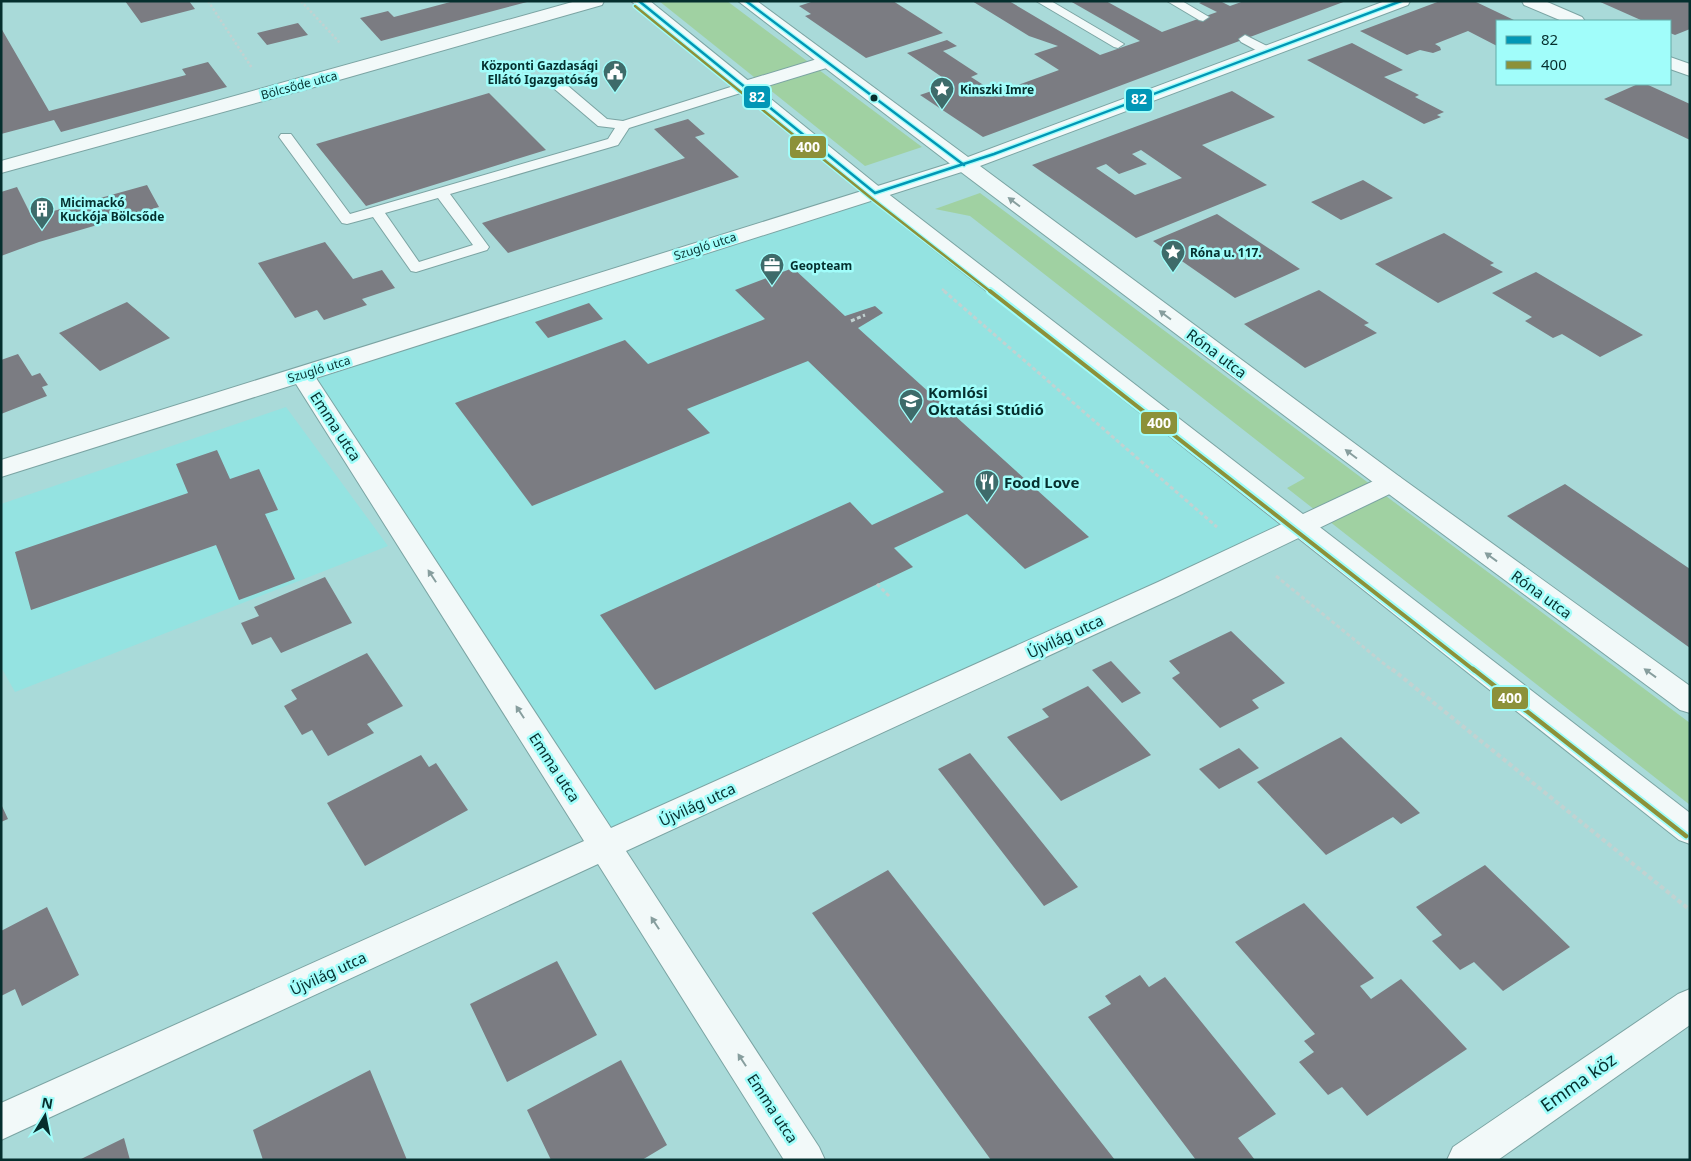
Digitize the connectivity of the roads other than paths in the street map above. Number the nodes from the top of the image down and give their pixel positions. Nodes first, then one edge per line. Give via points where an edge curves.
1 (596, 1) edge
2 (639, 1) edge
3 (746, 1) edge
4 (1042, 1) edge
5 (1173, 1) edge
6 (1402, 1) edge
7 (1530, 1) edge
8 (1203, 17) dead end
9 (1574, 20) edge
10 (1245, 39) dead end
11 (1118, 44) dead end
12 (1269, 52) junction
13 (827, 62) junction
14 (1671, 63) edge
15 (1690, 72) edge
16 (556, 83) dead end
17 (745, 87) junction
18 (624, 125) junction
19 (286, 137) dead end
20 (964, 165) junction
21 (1, 167) edge
22 (442, 193) junction
23 (875, 193) junction
24 (377, 212) junction
25 (302, 374) junction
26 (1, 469) edge
27 (1390, 483) junction
28 (1302, 526) junction
29 (1690, 702) edge
30 (1690, 831) edge
31 (606, 846) junction
32 (1690, 1005) edge
33 (1, 1122) edge
34 (806, 1160) edge
35 (1466, 1160) edge

1 - 21 street, Bölcsőde utca
2 - 17 street
3 - 13 street, Róna utca
4 - 11 lane
5 - 8 lane
6 - 12 street, Szugló utca
7 - 9 street
10 - 12 lane
12 - 20 street, Szugló utca
13 - 17 street
13 - 20 street, Róna utca
14 - 15 street
16 - 18 lane via 603,123
17 - 18 lane
17 - 23 street
18 - 22 lane via 613,142
19 - 24 lane via 347,220
20 - 23 street, Szugló utca
27 -> 20 street, Róna utca
22 - 24 lane
22 - 24 lane via 482,247 416,268
23 - 25 street, Szugló utca
23 - 28 street
25 - 26 street, Szugló utca
31 -> 25 street, Emma utca
27 - 28 street, Újvilág utca
29 -> 27 street, Róna utca
28 - 30 street
28 - 31 street, Újvilág utca
31 - 33 street, Újvilág utca
34 -> 31 street, Emma utca
32 - 35 street, Emma köz

